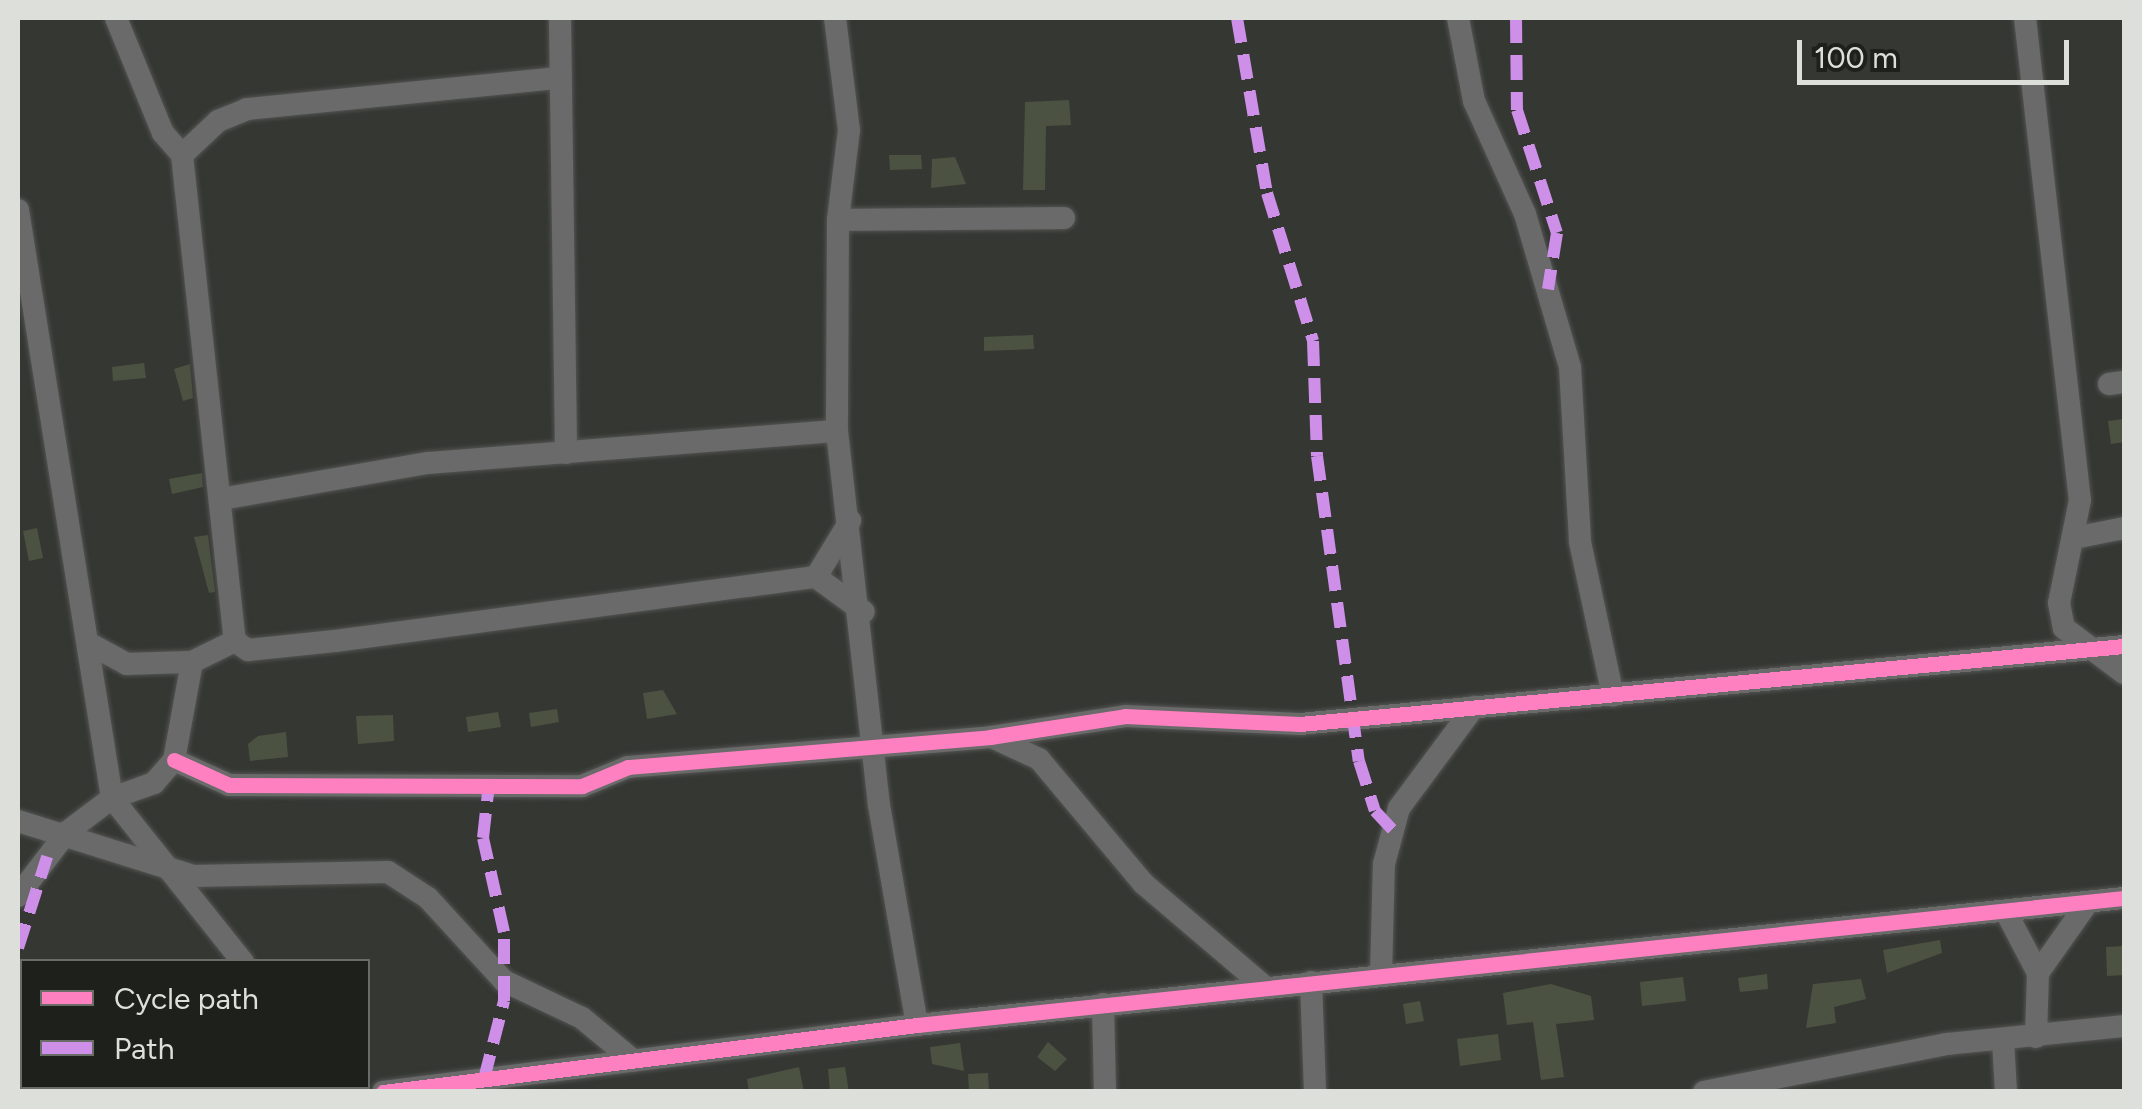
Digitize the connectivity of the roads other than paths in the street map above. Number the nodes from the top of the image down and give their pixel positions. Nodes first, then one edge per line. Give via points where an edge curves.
1 (116, 18) edge
2 (560, 18) edge
3 (835, 18) edge
4 (1458, 18) edge
5 (2024, 18) edge
6 (557, 78) junction
7 (182, 155) junction
8 (18, 210) edge
9 (1064, 218) dead end
10 (838, 220) junction
11 (837, 431) junction
12 (566, 453) junction
13 (221, 499) junction
14 (850, 520) junction
15 (2124, 528) edge
16 (2078, 537) junction
17 (816, 578) junction
18 (864, 612) junction
19 (235, 641) junction
20 (90, 644) junction
21 (2124, 646) edge
22 (2082, 648) junction
23 (192, 662) junction
24 (2124, 674) edge
25 (1613, 696) junction
26 (1474, 706) junction
27 (990, 737) junction
28 (880, 745) junction
29 (174, 760) junction
30 (112, 798) junction
31 (18, 821) edge
32 (67, 832) junction
33 (164, 866) junction
34 (18, 896) edge
35 (2124, 898) edge
36 (2088, 902) junction
37 (2006, 912) junction
38 (241, 959) edge
39 (2038, 973) junction
40 (1381, 975) junction
41 (1311, 982) junction
42 (1266, 988) junction
43 (1103, 1004) junction
44 (916, 1025) junction
45 (2124, 1026) edge
46 (2036, 1037) junction
47 (2002, 1041) junction
48 (634, 1061) junction
49 (1823, 1066) junction
50 (383, 1092) edge
51 (1105, 1092) edge
52 (1315, 1092) edge
53 (1704, 1092) edge
54 (1823, 1092) edge
55 (2006, 1092) edge

1 - 7 street via 163,133
2 - 6 street
3 - 10 street via 849,130
4 - 25 street via 1474,101 1525,214 1570,367 1580,542
5 - 16 street
6 - 7 street via 247,110 218,120
6 - 12 street
7 - 13 street
8 - 20 street
9 - 10 street
10 - 11 street
11 - 12 street via 749,431
11 - 14 street
12 - 13 street via 428,462
13 - 19 street
14 - 17 street
14 - 18 street
15 - 16 street
16 - 22 street via 2059,604 2064,628
17 - 18 street
17 - 19 street via 335,641 248,650
18 - 28 street
19 - 23 street
20 - 23 street via 128,664
20 - 30 street
21 - 22 street
22 - 24 street
22 - 25 street
23 - 29 street
25 - 26 street
26 - 27 street via 1300,724 1125,716
26 - 40 street via 1399,808 1384,864
27 - 28 street
27 - 42 street via 1039,758 1144,884
28 - 29 street via 628,767 582,786 229,785
28 - 44 street via 880,805
29 - 30 street via 154,783
30 - 32 street
30 - 33 street via 128,807
31 - 32 street
32 - 33 street
32 - 34 street
33 - 38 street
33 - 48 street via 230,878 388,872 428,898 504,981 582,1018
35 - 36 street
36 - 37 street
36 - 39 street
37 - 39 street
37 - 40 street
39 - 46 street
40 - 41 street
41 - 42 street
41 - 52 street
42 - 43 street
43 - 44 street
43 - 51 street
44 - 48 street
45 - 46 street
46 - 47 street
47 - 49 street
47 - 55 street
48 - 50 street
49 - 53 street
49 - 54 street

